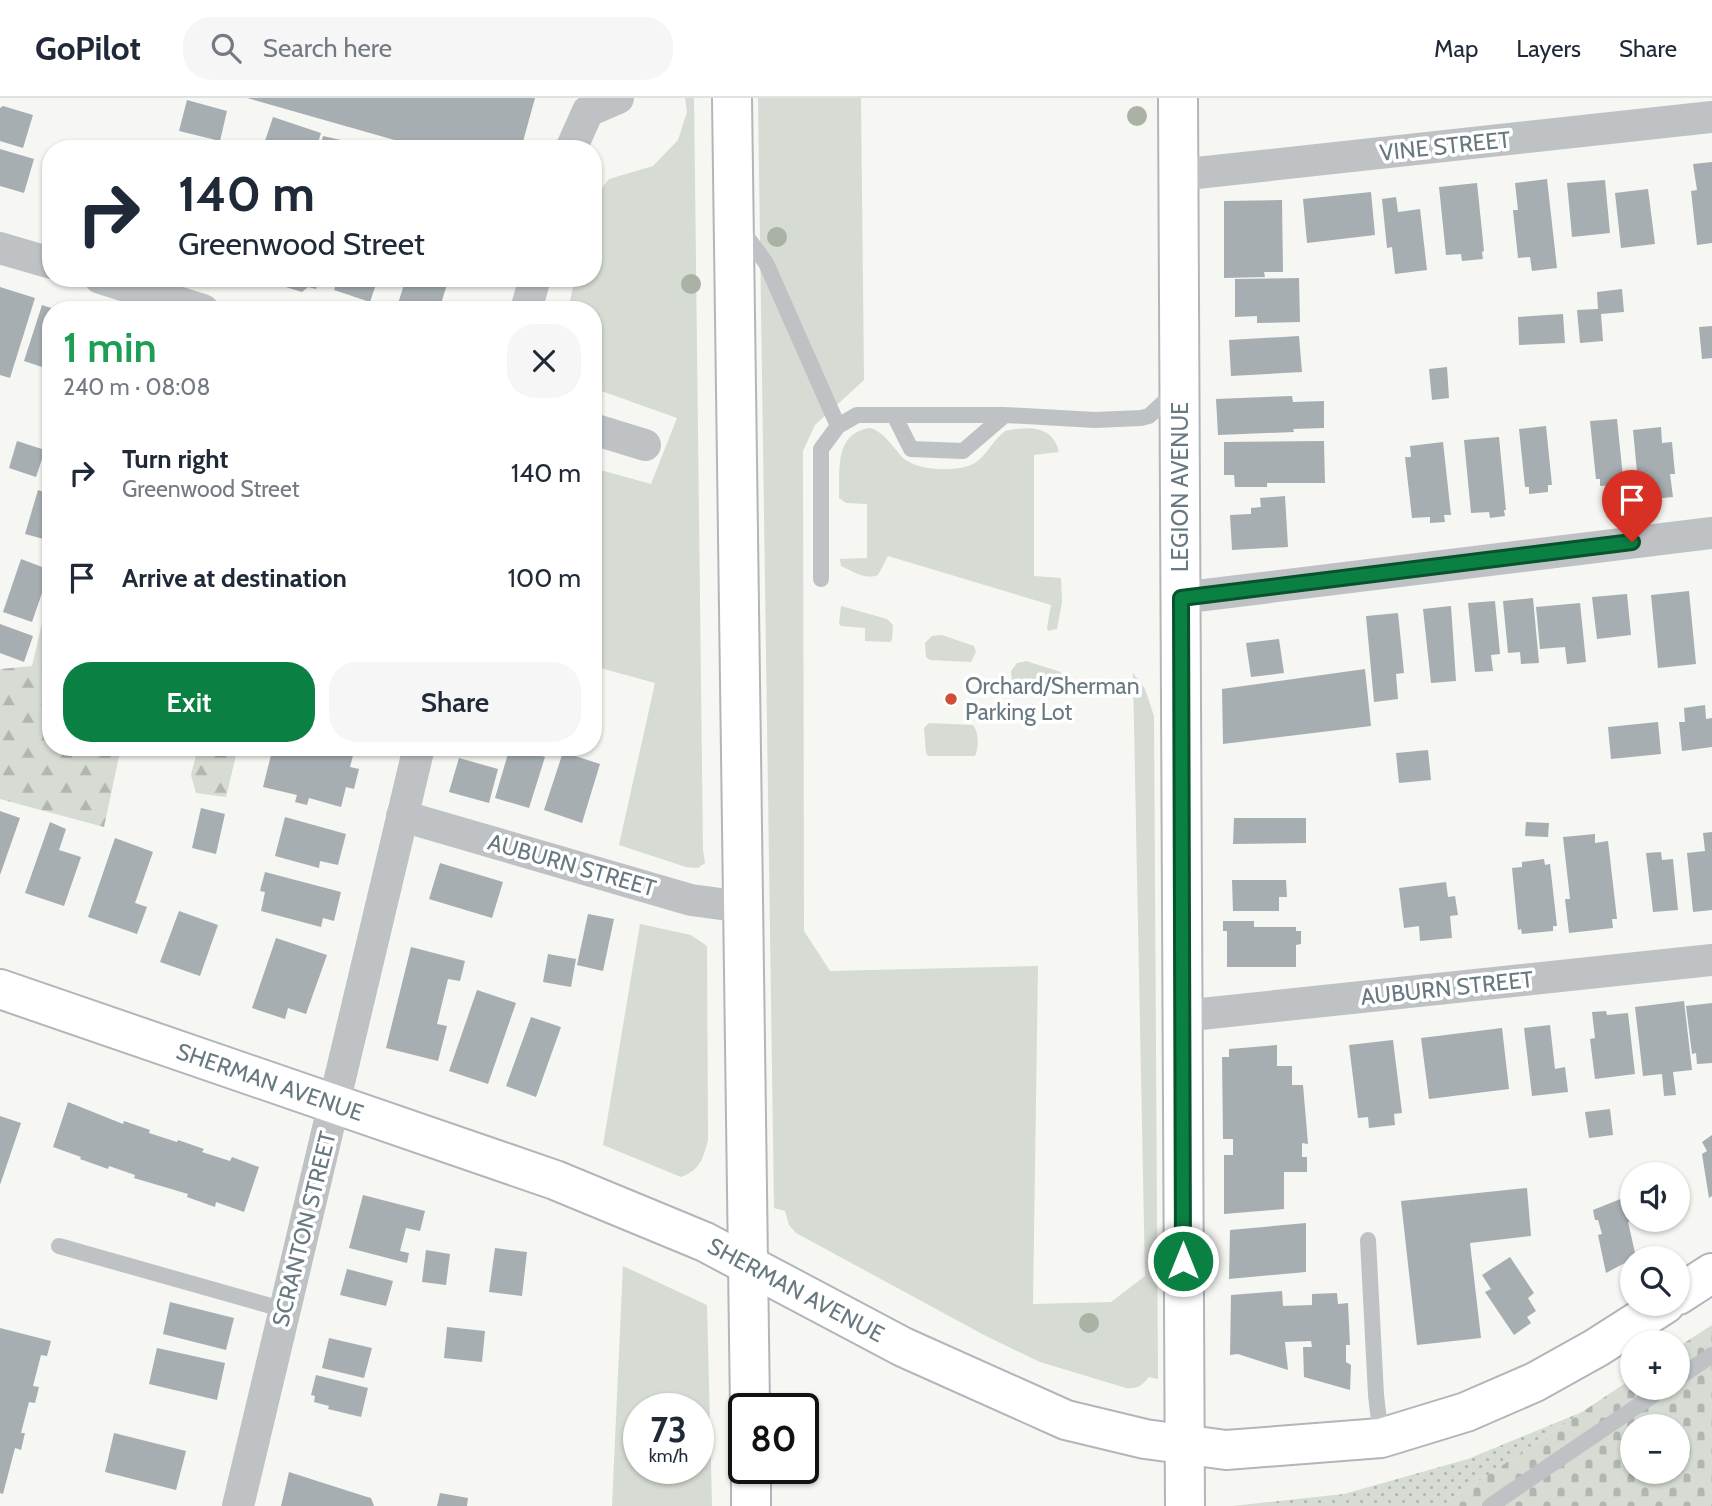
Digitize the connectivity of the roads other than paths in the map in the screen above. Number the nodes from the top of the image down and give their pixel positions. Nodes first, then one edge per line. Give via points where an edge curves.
1 (618, 98) edge
2 (732, 98) edge
3 (1178, 98) edge
4 (1712, 117) edge
5 (575, 140) edge
6 (1178, 175) junction
7 (734, 218) junction
8 (0, 248) edge
9 (42, 260) edge
10 (129, 287) edge
11 (174, 301) edge
12 (1180, 389) junction
13 (894, 415) junction
14 (1005, 415) junction
15 (838, 426) junction
16 (602, 432) edge
17 (645, 445) dead end
18 (1712, 533) edge
19 (821, 579) dead end
20 (1181, 598) junction
21 (417, 756) edge
22 (402, 816) junction
23 (743, 907) junction
24 (1712, 960) edge
25 (0, 989) edge
26 (1182, 1016) junction
27 (334, 1105) junction
28 (1368, 1240) dead end
29 (59, 1246) dead end
30 (748, 1263) junction
31 (1712, 1273) edge
32 (1690, 1287) edge
33 (285, 1310) junction
34 (1646, 1316) edge
35 (1712, 1355) edge
36 (1690, 1370) edge
37 (750, 1393) edge
38 (1646, 1400) edge
39 (1381, 1438) junction
40 (1184, 1445) junction
41 (751, 1484) edge
42 (238, 1506) edge
43 (751, 1506) edge
44 (1185, 1506) edge
45 (1490, 1506) edge

1 - 5 street via 588,111
2 - 7 main road
3 - 6 main road, LEGION AVENUE
4 - 6 street, VINE STREET
6 - 12 main road, LEGION AVENUE
7 - 15 lane via 766,263
7 - 23 main road
8 - 9 street
10 - 11 street
12 - 14 lane via 1149,416
12 - 20 main road, LEGION AVENUE
13 - 14 lane
13 - 14 lane via 911,449 964,451
13 - 15 lane via 857,415
15 - 19 lane via 821,449
16 - 17 street
18 - 20 street
20 - 26 main road, LEGION AVENUE
21 - 22 street, SCRANTON STREET
22 - 23 street, AUBURN STREET via 691,900
22 - 27 street, SCRANTON STREET
23 - 30 main road
24 - 26 street, AUBURN STREET
25 - 27 main road, SHERMAN AVENUE
26 - 40 main road, LEGION AVENUE
27 - 30 main road, SHERMAN AVENUE via 555,1180
27 - 33 street, SCRANTON STREET
28 - 39 lane
29 - 33 lane
30 - 37 main road
30 - 40 main road, SHERMAN AVENUE via 903,1347 1066,1420
31 - 32 main road
33 - 42 street, SCRANTON STREET
34 - 39 main road, SHERMAN AVENUE via 1535,1382 1466,1412
35 - 36 lane
38 - 45 lane
39 - 40 main road, SHERMAN AVENUE via 1235,1450
40 - 44 main road, LEGION AVENUE
41 - 43 main road

